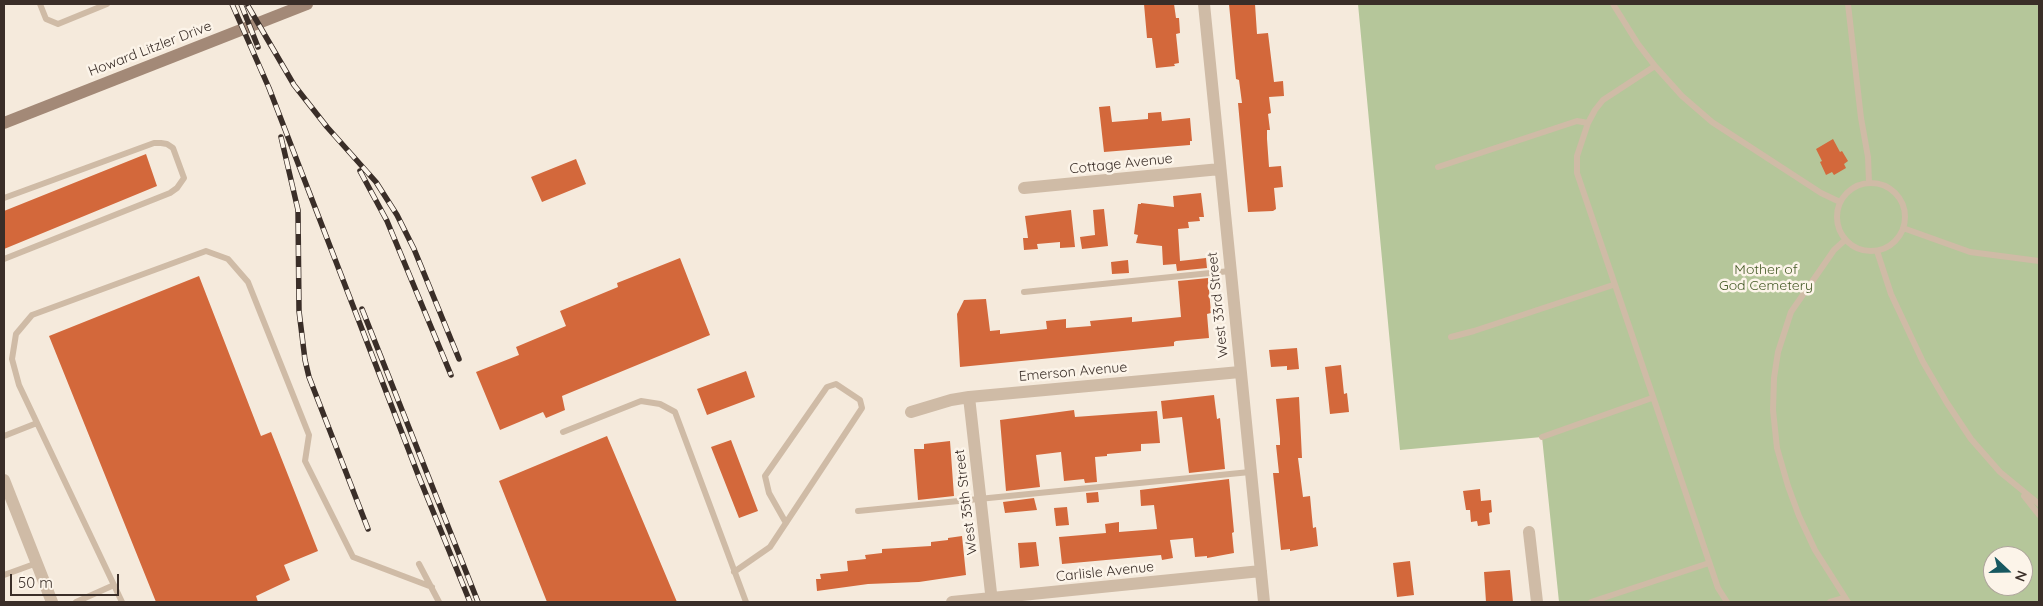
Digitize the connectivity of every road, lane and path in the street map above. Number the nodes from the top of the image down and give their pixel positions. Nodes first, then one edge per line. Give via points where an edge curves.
1 (40, 4) edge
2 (107, 4) edge
3 (307, 4) edge
4 (1204, 4) edge
5 (1612, 4) edge
6 (1848, 4) edge
7 (1655, 66) junction
8 (4, 123) edge
9 (1588, 123) junction
10 (1438, 167) dead end
11 (1220, 169) junction
12 (1869, 182) junction
13 (1024, 188) dead end
14 (4, 198) edge
15 (1840, 202) junction
16 (1903, 228) junction
17 (1845, 240) junction
18 (1877, 251) junction
19 (4, 259) edge
20 (2039, 261) edge
21 (1230, 271) junction
22 (1614, 284) junction
23 (1024, 292) dead end
24 (1451, 337) dead end
25 (1240, 372) junction
26 (969, 397) junction
27 (1652, 398) junction
28 (911, 412) dead end
29 (37, 423) junction
30 (563, 432) dead end
31 (4, 436) edge
32 (1542, 437) dead end
33 (1250, 472) junction
34 (4, 480) edge
35 (2018, 489) junction
36 (980, 498) junction
37 (2039, 504) edge
38 (858, 511) dead end
39 (2039, 515) edge
40 (786, 523) junction
41 (1529, 532) dead end
42 (37, 563) junction
43 (1709, 563) junction
44 (420, 564) dead end
45 (1261, 571) junction
46 (734, 572) junction
47 (4, 575) edge
48 (114, 585) junction
49 (432, 587) junction
50 (992, 600) edge
51 (1846, 600) edge
52 (52, 602) edge
53 (76, 602) edge
54 (122, 602) edge
55 (439, 602) edge
56 (746, 602) edge
57 (952, 602) edge
58 (1264, 602) edge
59 (1537, 602) edge
60 (1591, 602) edge
61 (1727, 602) edge
62 (1830, 602) edge

1 - 2 lane via 46,20 58,24
3 - 8 main road, Howard Litzler Drive
4 - 11 street, West 33rd Street
5 - 7 lane
6 - 12 lane
7 - 9 lane via 1603,100
7 - 15 lane via 1712,122
9 - 10 lane via 1577,121
9 - 22 lane via 1577,156 1577,173
11 - 13 street, Cottage Avenue
11 - 21 street, West 33rd Street
12 - 15 lane via 1852,188
12 - 16 lane via 1890,188 1898,196 1904,206
14 - 19 lane via 161,143 173,148 184,178 170,193
15 - 17 lane via 1837,222
16 - 18 lane via 1893,243
16 - 20 lane via 1970,252
17 - 18 lane via 1865,251
17 - 51 lane via 1834,250 1791,312 1778,352 1773,410 1777,448 1788,486 1815,550
18 - 35 lane via 1891,294 1923,362 1970,439
21 - 23 lane
21 - 25 street, West 33rd Street
22 - 24 lane
22 - 27 lane
25 - 26 street, Emerson Avenue
25 - 33 street, West 33rd Street
26 - 28 street, Emerson Avenue
26 - 36 street, West 35th Street
27 - 32 lane
27 - 43 lane
29 - 31 lane
29 - 48 lane
29 - 49 lane via 19,385 12,360 16,334 32,315 206,251 228,259 248,282 309,435 305,461 353,557
30 - 46 lane via 641,401 660,404 675,412
33 - 36 lane
33 - 45 street, West 33rd Street
34 - 42 street
35 - 37 lane
35 - 39 lane
36 - 38 lane
36 - 50 street, West 35th Street
40 - 40 lane via 862,408 860,400 836,384 828,387 766,476 769,494
40 - 46 lane via 770,547
41 - 59 street
42 - 47 lane
42 - 52 street
43 - 60 lane
43 - 61 lane
44 - 49 lane
45 - 50 street, Carlisle Avenue
45 - 58 street, West 33rd Street
46 - 56 lane
48 - 53 lane
48 - 54 lane
49 - 55 lane
50 - 57 street, Carlisle Avenue
51 - 62 lane

